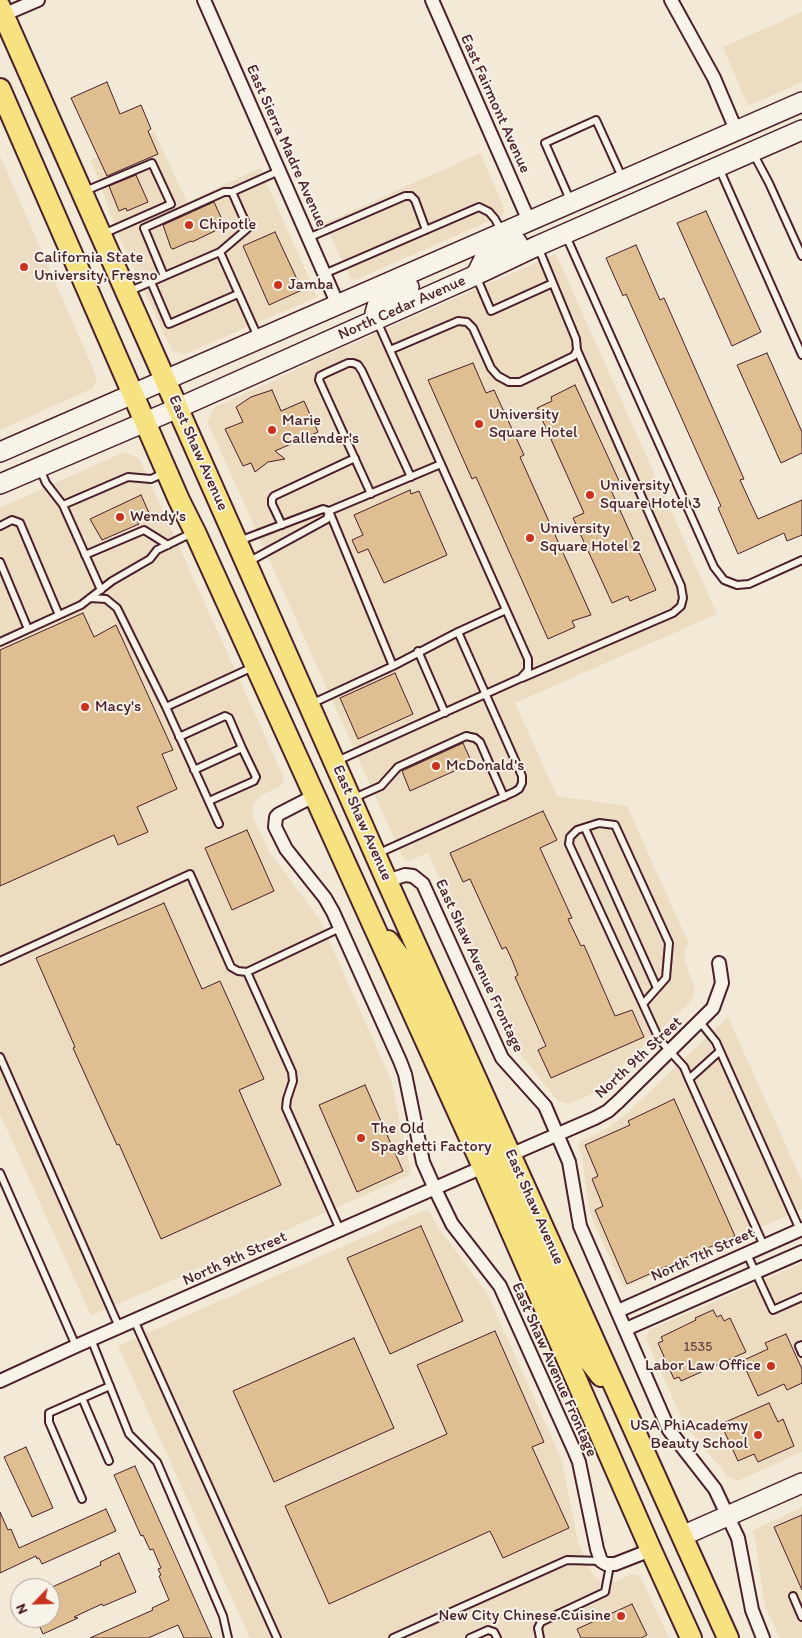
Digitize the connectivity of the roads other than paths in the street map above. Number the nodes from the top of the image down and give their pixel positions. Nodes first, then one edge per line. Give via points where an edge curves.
1 (38, 0) edge
2 (204, 0) edge
3 (432, 0) edge
4 (671, 0) edge
5 (1, 12) edge
6 (0, 89) edge
7 (802, 102) edge
8 (736, 130) junction
9 (802, 130) edge
10 (752, 152) junction
11 (719, 167) junction
12 (279, 171) junction
13 (623, 180) junction
14 (232, 192) junction
15 (83, 193) junction
16 (571, 203) junction
17 (529, 222) junction
18 (426, 230) junction
19 (502, 233) junction
20 (101, 234) junction
21 (565, 235) junction
22 (308, 238) junction
23 (484, 241) junction
24 (537, 246) junction
25 (220, 252) junction
26 (802, 256) edge
27 (324, 274) junction
28 (476, 275) junction
29 (164, 276) junction
30 (151, 282) junction
31 (553, 283) junction
32 (127, 292) junction
33 (238, 294) junction
34 (338, 305) junction
35 (376, 319) junction
36 (259, 339) junction
37 (390, 350) junction
38 (577, 350) junction
39 (802, 355) edge
40 (165, 380) junction
41 (133, 394) junction
42 (178, 408) junction
43 (145, 422) junction
44 (0, 452) edge
45 (355, 458) junction
46 (441, 464) junction
47 (40, 467) junction
48 (167, 472) junction
49 (411, 477) junction
50 (0, 484) edge
51 (371, 494) junction
52 (63, 504) junction
53 (329, 511) junction
54 (282, 525) junction
55 (0, 526) edge
56 (195, 532) junction
57 (237, 542) junction
58 (168, 544) junction
59 (85, 555) junction
60 (802, 560) edge
61 (0, 562) edge
62 (246, 563) junction
63 (101, 590) junction
64 (90, 598) junction
65 (506, 610) junction
66 (59, 615) junction
67 (28, 629) junction
68 (458, 632) junction
69 (0, 642) edge
70 (418, 651) junction
71 (256, 666) junction
72 (394, 666) junction
73 (521, 678) junction
74 (486, 695) junction
75 (310, 704) junction
76 (166, 706) junction
77 (445, 713) junction
78 (179, 737) junction
79 (242, 748) junction
80 (335, 762) junction
81 (194, 770) junction
82 (314, 796) junction
83 (504, 797) junction
84 (352, 799) junction
85 (209, 801) junction
86 (220, 824) dead end
87 (585, 828) junction
88 (376, 855) junction
89 (387, 881) junction
90 (368, 916) junction
91 (340, 928) junction
92 (0, 962) edge
93 (719, 963) dead end
94 (247, 972) junction
95 (657, 988) junction
96 (643, 1004) junction
97 (700, 1022) junction
98 (720, 1051) junction
99 (669, 1052) junction
100 (0, 1057) edge
101 (689, 1079) junction
102 (557, 1134) junction
103 (510, 1155) junction
104 (483, 1168) junction
105 (0, 1173) edge
106 (435, 1189) junction
107 (340, 1230) junction
108 (801, 1230) edge
109 (764, 1246) junction
110 (802, 1252) edge
111 (747, 1254) junction
112 (756, 1272) junction
113 (802, 1297) edge
114 (618, 1311) junction
115 (134, 1320) junction
116 (119, 1327) junction
117 (626, 1329) junction
118 (91, 1339) junction
119 (802, 1345) edge
120 (76, 1346) junction
121 (802, 1353) edge
122 (0, 1381) edge
123 (110, 1386) junction
124 (82, 1398) junction
125 (621, 1402) junction
126 (109, 1461) dead end
127 (802, 1483) edge
128 (82, 1499) dead end
129 (729, 1515) junction
130 (682, 1536) junction
131 (650, 1550) junction
132 (606, 1563) junction
133 (793, 1596) dead end
134 (802, 1617) edge
135 (228, 1638) edge
136 (276, 1638) edge
137 (393, 1638) edge
138 (470, 1638) edge
139 (497, 1638) edge
140 (540, 1638) edge
141 (691, 1638) edge
142 (728, 1638) edge
143 (763, 1638) edge

1 - 5 street
2 - 12 street, East Sierra Madre Avenue
3 - 17 street, East Fairmont Avenue
4 - 8 street via 714,78
5 - 15 main road, East Shaw Avenue
6 - 41 main road, East Shaw Avenue
7 - 8 main road, North Cedar Avenue
8 - 13 main road, North Cedar Avenue
9 - 10 main road, North Cedar Avenue
10 - 11 main road, North Cedar Avenue
10 - 26 lane
11 - 21 main road, North Cedar Avenue
11 - 39 lane
12 - 14 lane
12 - 22 street, East Sierra Madre Avenue
13 - 16 main road, North Cedar Avenue
13 - 16 lane via 596,120 545,143
14 - 25 lane via 248,228
14 - 29 lane via 224,192 144,228
15 - 20 main road, East Shaw Avenue
15 - 20 lane via 152,163 171,204
16 - 17 main road, North Cedar Avenue
16 - 24 main road via 566,216 542,231
17 - 19 main road, North Cedar Avenue
17 - 28 main road via 524,237 486,256
18 - 19 lane via 479,207 489,212
18 - 22 lane via 415,200 405,196
18 - 27 lane
19 - 23 main road, North Cedar Avenue
20 - 32 main road, East Shaw Avenue
21 - 24 main road, North Cedar Avenue
21 - 60 lane via 714,567 724,580 737,585 749,584
22 - 27 street, East Sierra Madre Avenue
23 - 34 main road, North Cedar Avenue
23 - 35 main road via 423,280 382,300 376,306
24 - 28 main road, North Cedar Avenue
24 - 31 lane
25 - 29 lane
25 - 33 lane
27 - 34 street, East Sierra Madre Avenue
28 - 31 lane via 491,311
28 - 35 main road, North Cedar Avenue
29 - 30 lane
30 - 32 lane
30 - 33 lane via 169,324
31 - 38 lane via 576,339
32 - 40 main road, East Shaw Avenue
33 - 36 lane
34 - 36 main road, North Cedar Avenue
35 - 37 lane
35 - 42 main road, North Cedar Avenue
36 - 40 main road, North Cedar Avenue
37 - 38 lane via 458,321 467,322 498,376 509,382 520,382 574,356
37 - 46 lane
38 - 73 lane via 681,586 683,598 681,606 673,612
40 - 41 main road, North Cedar Avenue
40 - 42 main road, East Shaw Avenue
41 - 43 main road, East Shaw Avenue
41 - 44 main road, North Cedar Avenue
42 - 43 main road, North Cedar Avenue
42 - 57 main road, East Shaw Avenue
43 - 47 main road, North Cedar Avenue
43 - 48 main road, East Shaw Avenue
45 - 49 lane via 319,380 320,376 348,363 358,365 362,371
45 - 51 lane
45 - 54 lane via 274,496 272,504
46 - 49 lane
46 - 65 lane
47 - 50 main road, North Cedar Avenue
47 - 52 lane via 46,483
48 - 52 lane via 151,479 128,476
48 - 56 main road, East Shaw Avenue
49 - 51 lane
51 - 53 lane
52 - 59 lane
53 - 54 lane via 323,509
53 - 62 lane via 327,519
53 - 72 lane
54 - 57 lane
55 - 66 lane via 12,520 20,523
56 - 58 lane
56 - 71 main road, East Shaw Avenue
57 - 62 main road, East Shaw Avenue
58 - 59 lane via 144,530
58 - 63 lane
59 - 63 lane
61 - 67 lane
62 - 75 main road, East Shaw Avenue
63 - 64 lane
64 - 66 lane
64 - 76 lane via 106,599 117,608
65 - 68 lane
65 - 73 lane via 528,659 528,670
66 - 67 lane
67 - 69 lane
68 - 70 lane
68 - 74 lane
70 - 72 lane
70 - 77 lane
71 - 76 lane
71 - 82 main road, East Shaw Avenue
72 - 75 lane
73 - 74 lane
74 - 77 lane
74 - 83 lane via 522,776 519,789
75 - 80 main road, East Shaw Avenue
76 - 78 lane
77 - 80 lane
78 - 79 lane via 225,716 229,718
78 - 81 lane
79 - 81 lane
79 - 85 lane via 256,777 254,781
80 - 84 main road, East Shaw Avenue
81 - 85 lane
82 - 90 main road, East Shaw Avenue
82 - 91 street, East Shaw Avenue Frontage via 276,817 275,827 286,849 325,898
83 - 84 lane via 480,742 466,736 398,767 381,786
83 - 88 lane
84 - 88 main road, East Shaw Avenue
85 - 86 lane
87 - 95 lane
87 - 95 lane via 599,823 615,825 669,943 666,978
87 - 96 lane via 570,837 569,844
88 - 89 main road, East Shaw Avenue
89 - 102 street, East Shaw Avenue Frontage via 412,876 424,884 502,1058 545,1106
89 - 103 main road, East Shaw Avenue
90 - 103 main road via 408,968 488,1144 500,1154
90 - 104 main road, East Shaw Avenue
91 - 94 lane
91 - 106 street, East Shaw Avenue Frontage via 400,1060 424,1162
92 - 94 lane via 190,874 232,967
93 - 97 street, North 9th Street via 722,983 719,995 713,1008
94 - 107 lane via 292,1072 286,1108
95 - 96 lane
96 - 99 lane via 659,1039
97 - 98 lane
97 - 99 street, North 9th Street
98 - 101 lane
98 - 108 lane
99 - 101 lane via 684,1068
99 - 102 street, North 9th Street via 608,1111
100 - 116 lane
101 - 109 lane
102 - 103 street, North 9th Street
102 - 114 street, East Shaw Avenue Frontage via 569,1162 580,1226
103 - 125 main road, East Shaw Avenue
104 - 106 street, North 9th Street
104 - 125 main road via 496,1169 506,1180 581,1350
104 - 131 main road, East Shaw Avenue
105 - 120 lane
106 - 107 street, North 9th Street
106 - 132 street, East Shaw Avenue Frontage via 452,1224 500,1286 574,1450 596,1549
107 - 115 street, North 9th Street
108 - 109 street, North 7th Street
109 - 111 street, North 7th Street
110 - 112 street
111 - 112 lane
111 - 114 street, North 7th Street
112 - 113 lane via 772,1310
112 - 117 street
114 - 117 street, East Shaw Avenue Frontage
115 - 116 street, North 9th Street
115 - 136 lane
116 - 118 street, North 9th Street
117 - 129 street, East Shaw Avenue Frontage via 669,1430 715,1489
118 - 120 street, North 9th Street
118 - 123 lane
119 - 121 lane via 799,1346
120 - 122 street, North 9th Street
123 - 124 lane
123 - 135 lane via 129,1434 157,1462 224,1616
124 - 126 lane
124 - 128 lane via 49,1413 49,1422
125 - 130 main road, East Shaw Avenue
127 - 129 main road
129 - 130 main road
129 - 143 street, East Shaw Avenue Frontage via 738,1538 752,1610
130 - 142 main road, East Shaw Avenue
131 - 132 street
131 - 141 main road, East Shaw Avenue
132 - 137 lane via 567,1560
132 - 140 lane via 605,1592 541,1622 538,1628
133 - 134 lane
138 - 139 lane via 488,1630

